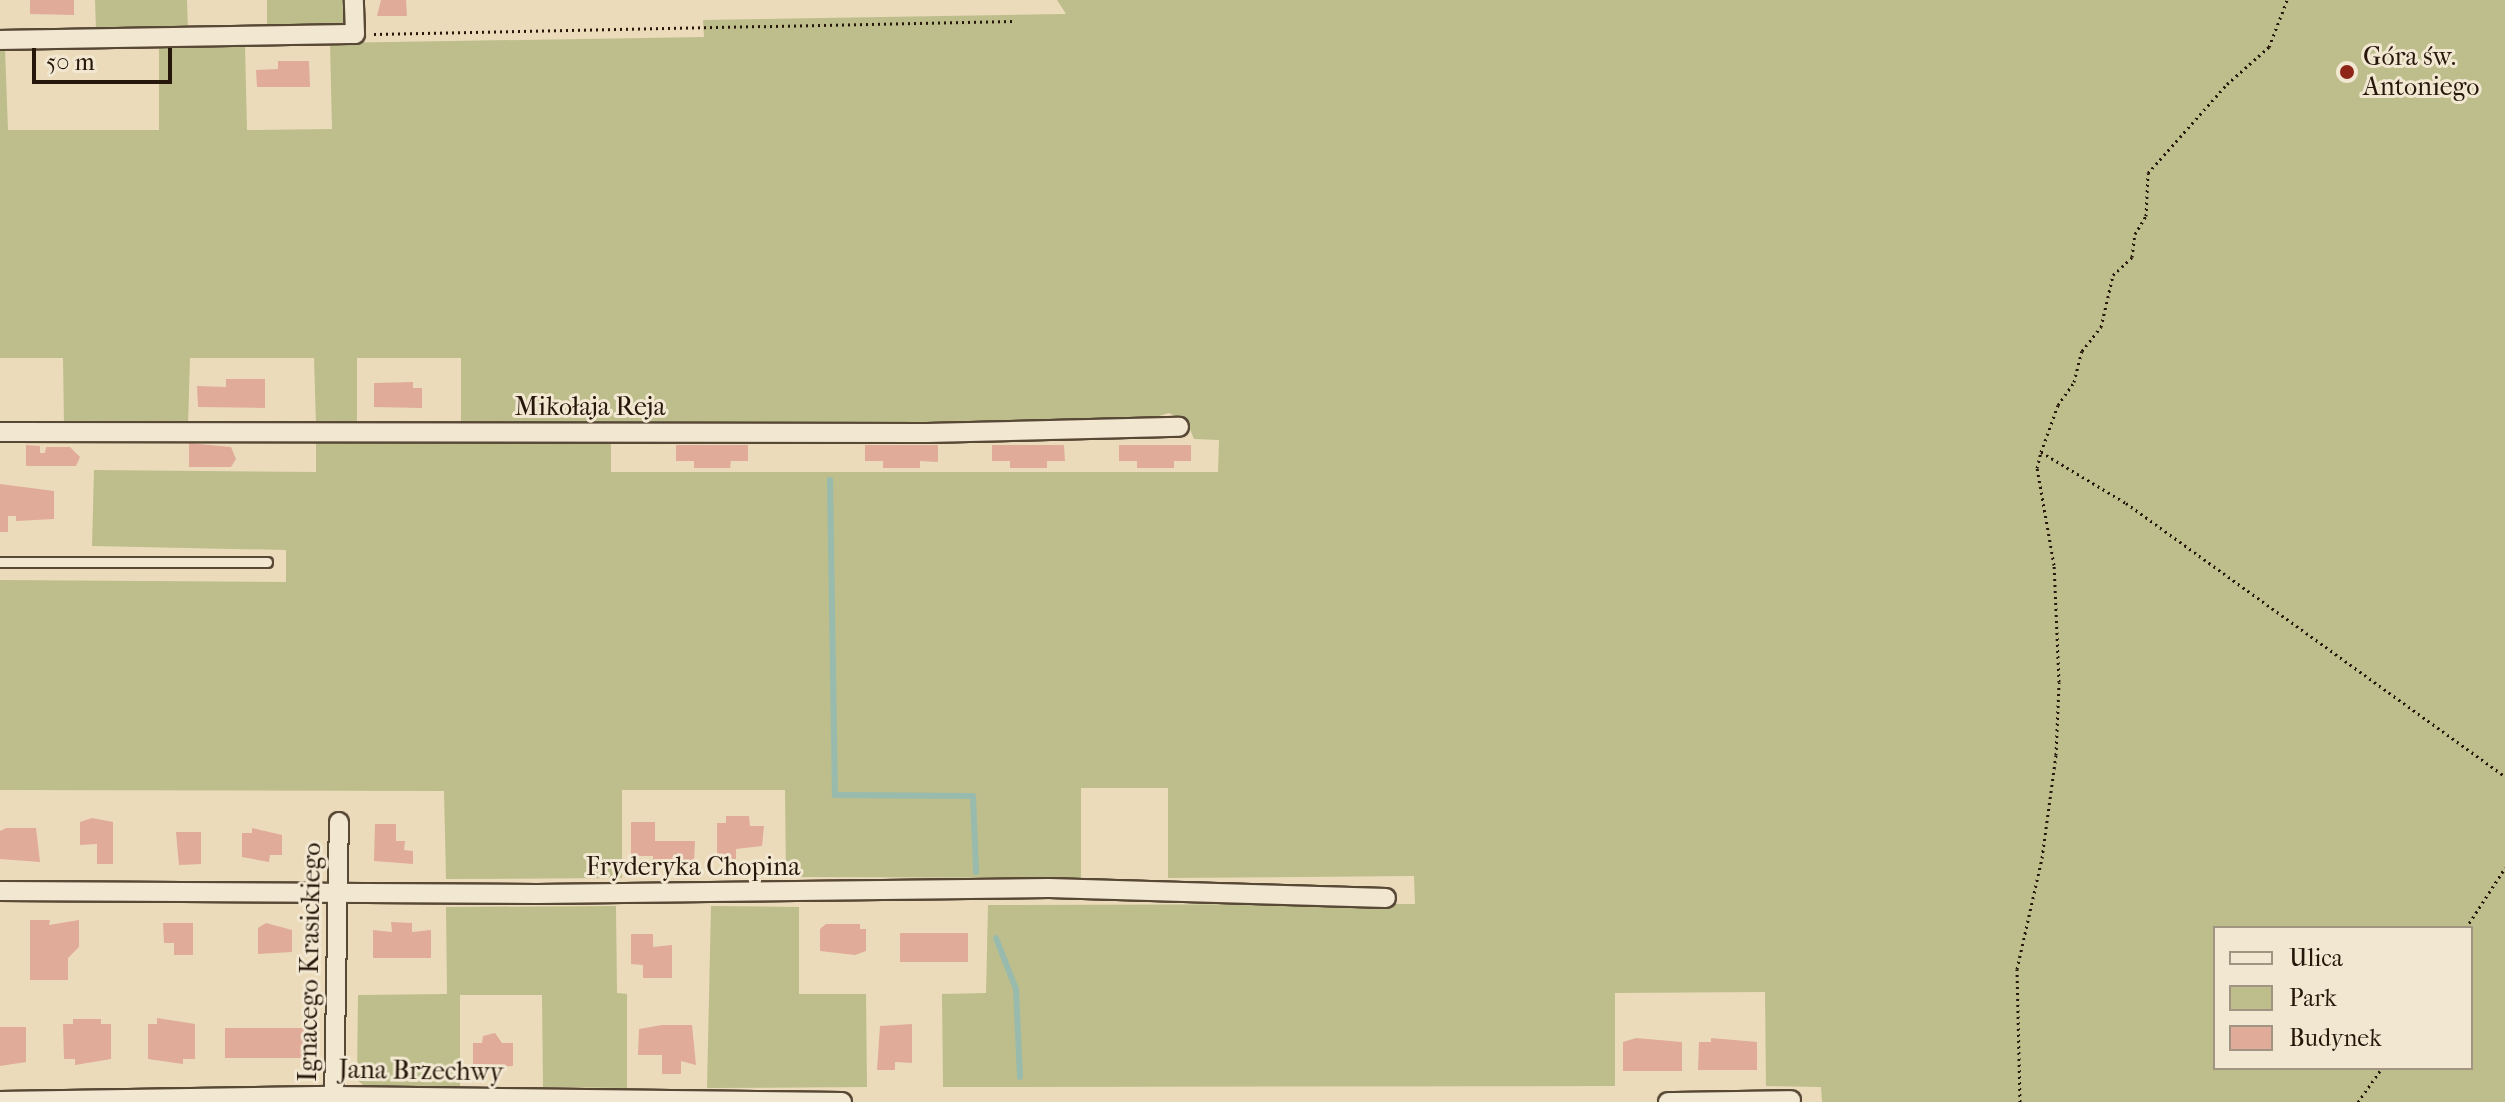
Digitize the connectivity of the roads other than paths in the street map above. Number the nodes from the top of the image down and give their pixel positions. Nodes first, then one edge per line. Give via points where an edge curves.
1 (354, 0) edge
2 (0, 40) edge
3 (1179, 427) dead end
4 (0, 432) edge
5 (0, 562) edge
6 (267, 562) dead end
7 (339, 822) dead end
8 (0, 891) edge
9 (338, 892) junction
10 (1386, 898) dead end
11 (334, 1099) edge
12 (1791, 1100) edge
13 (0, 1101) edge
14 (842, 1102) edge
15 (1668, 1102) edge

1 - 2 street via 355,34
3 - 4 street, Mikołaja Reja via 942,433
5 - 6 lane
7 - 9 street, Ignacego Krasickiego
8 - 9 street, Fryderyka Chopina
9 - 10 street, Fryderyka Chopina via 1049,888
9 - 11 street, Ignacego Krasickiego
11 - 13 street, Jana Brzechwy
11 - 14 street, Jana Brzechwy
12 - 15 street

